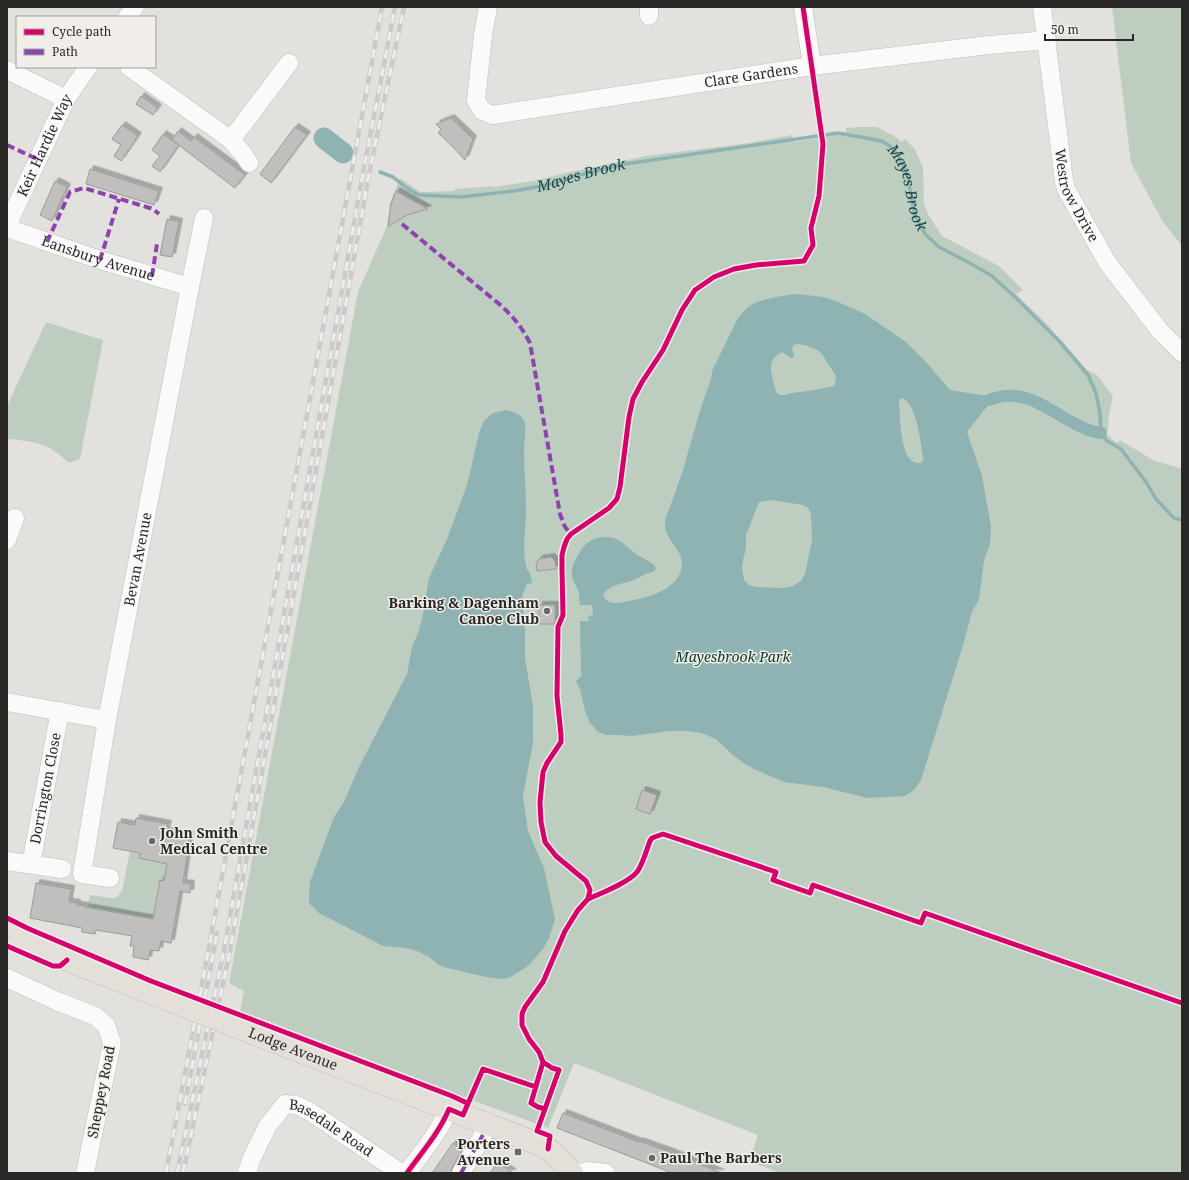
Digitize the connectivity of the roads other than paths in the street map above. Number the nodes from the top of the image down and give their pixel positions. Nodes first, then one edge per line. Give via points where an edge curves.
1 (135, 7) edge
2 (488, 7) edge
3 (803, 7) edge
4 (1042, 7) edge
5 (128, 16) edge
6 (1047, 40) junction
7 (289, 63) dead end
8 (812, 66) junction
9 (87, 68) edge
10 (130, 68) edge
11 (7, 70) edge
12 (66, 98) junction
13 (231, 140) junction
14 (249, 163) dead end
15 (204, 218) dead end
16 (7, 227) edge
17 (190, 287) junction
18 (1182, 353) edge
19 (15, 518) dead end
20 (7, 540) edge
21 (7, 702) edge
22 (60, 711) junction
23 (108, 720) junction
24 (7, 861) edge
25 (31, 864) junction
26 (62, 869) dead end
27 (110, 878) dead end
28 (7, 934) edge
29 (7, 978) edge
30 (449, 1109) junction
31 (483, 1135) dead end
32 (85, 1173) edge
33 (247, 1173) edge
34 (401, 1173) edge
35 (407, 1173) edge
36 (461, 1173) edge
37 (572, 1173) edge
38 (580, 1173) edge
39 (606, 1173) edge

1 - 5 street
2 - 8 street, Clare Gardens via 476,100 482,111 493,115
3 - 8 street
4 - 6 street, Westrow Drive
6 - 8 street, Clare Gardens
6 - 18 street, Westrow Drive via 1066,189 1107,262 1160,330
7 - 13 street
9 - 12 street, Keir Hardie Way
10 - 13 street
11 - 12 street
12 - 16 street, Keir Hardie Way
13 - 14 street
15 - 17 street, Bevan Avenue
16 - 17 street, Lansbury Avenue via 100,260
17 - 23 street, Bevan Avenue
19 - 20 street
21 - 22 street
22 - 23 street
22 - 25 street, Dorrington Close
23 - 27 street, Bevan Avenue via 82,874
24 - 25 street
25 - 26 street
28 - 30 main road, Lodge Avenue, bridge via 67,960
29 - 32 street, Sheppey Road via 95,1016 106,1025 112,1043
30 - 35 street via 445,1120
30 - 37 main road, Lodge Avenue via 548,1149 563,1160
31 - 36 street
33 - 34 street, Basedale Road via 267,1127 285,1104 296,1104 309,1110
38 - 39 street

